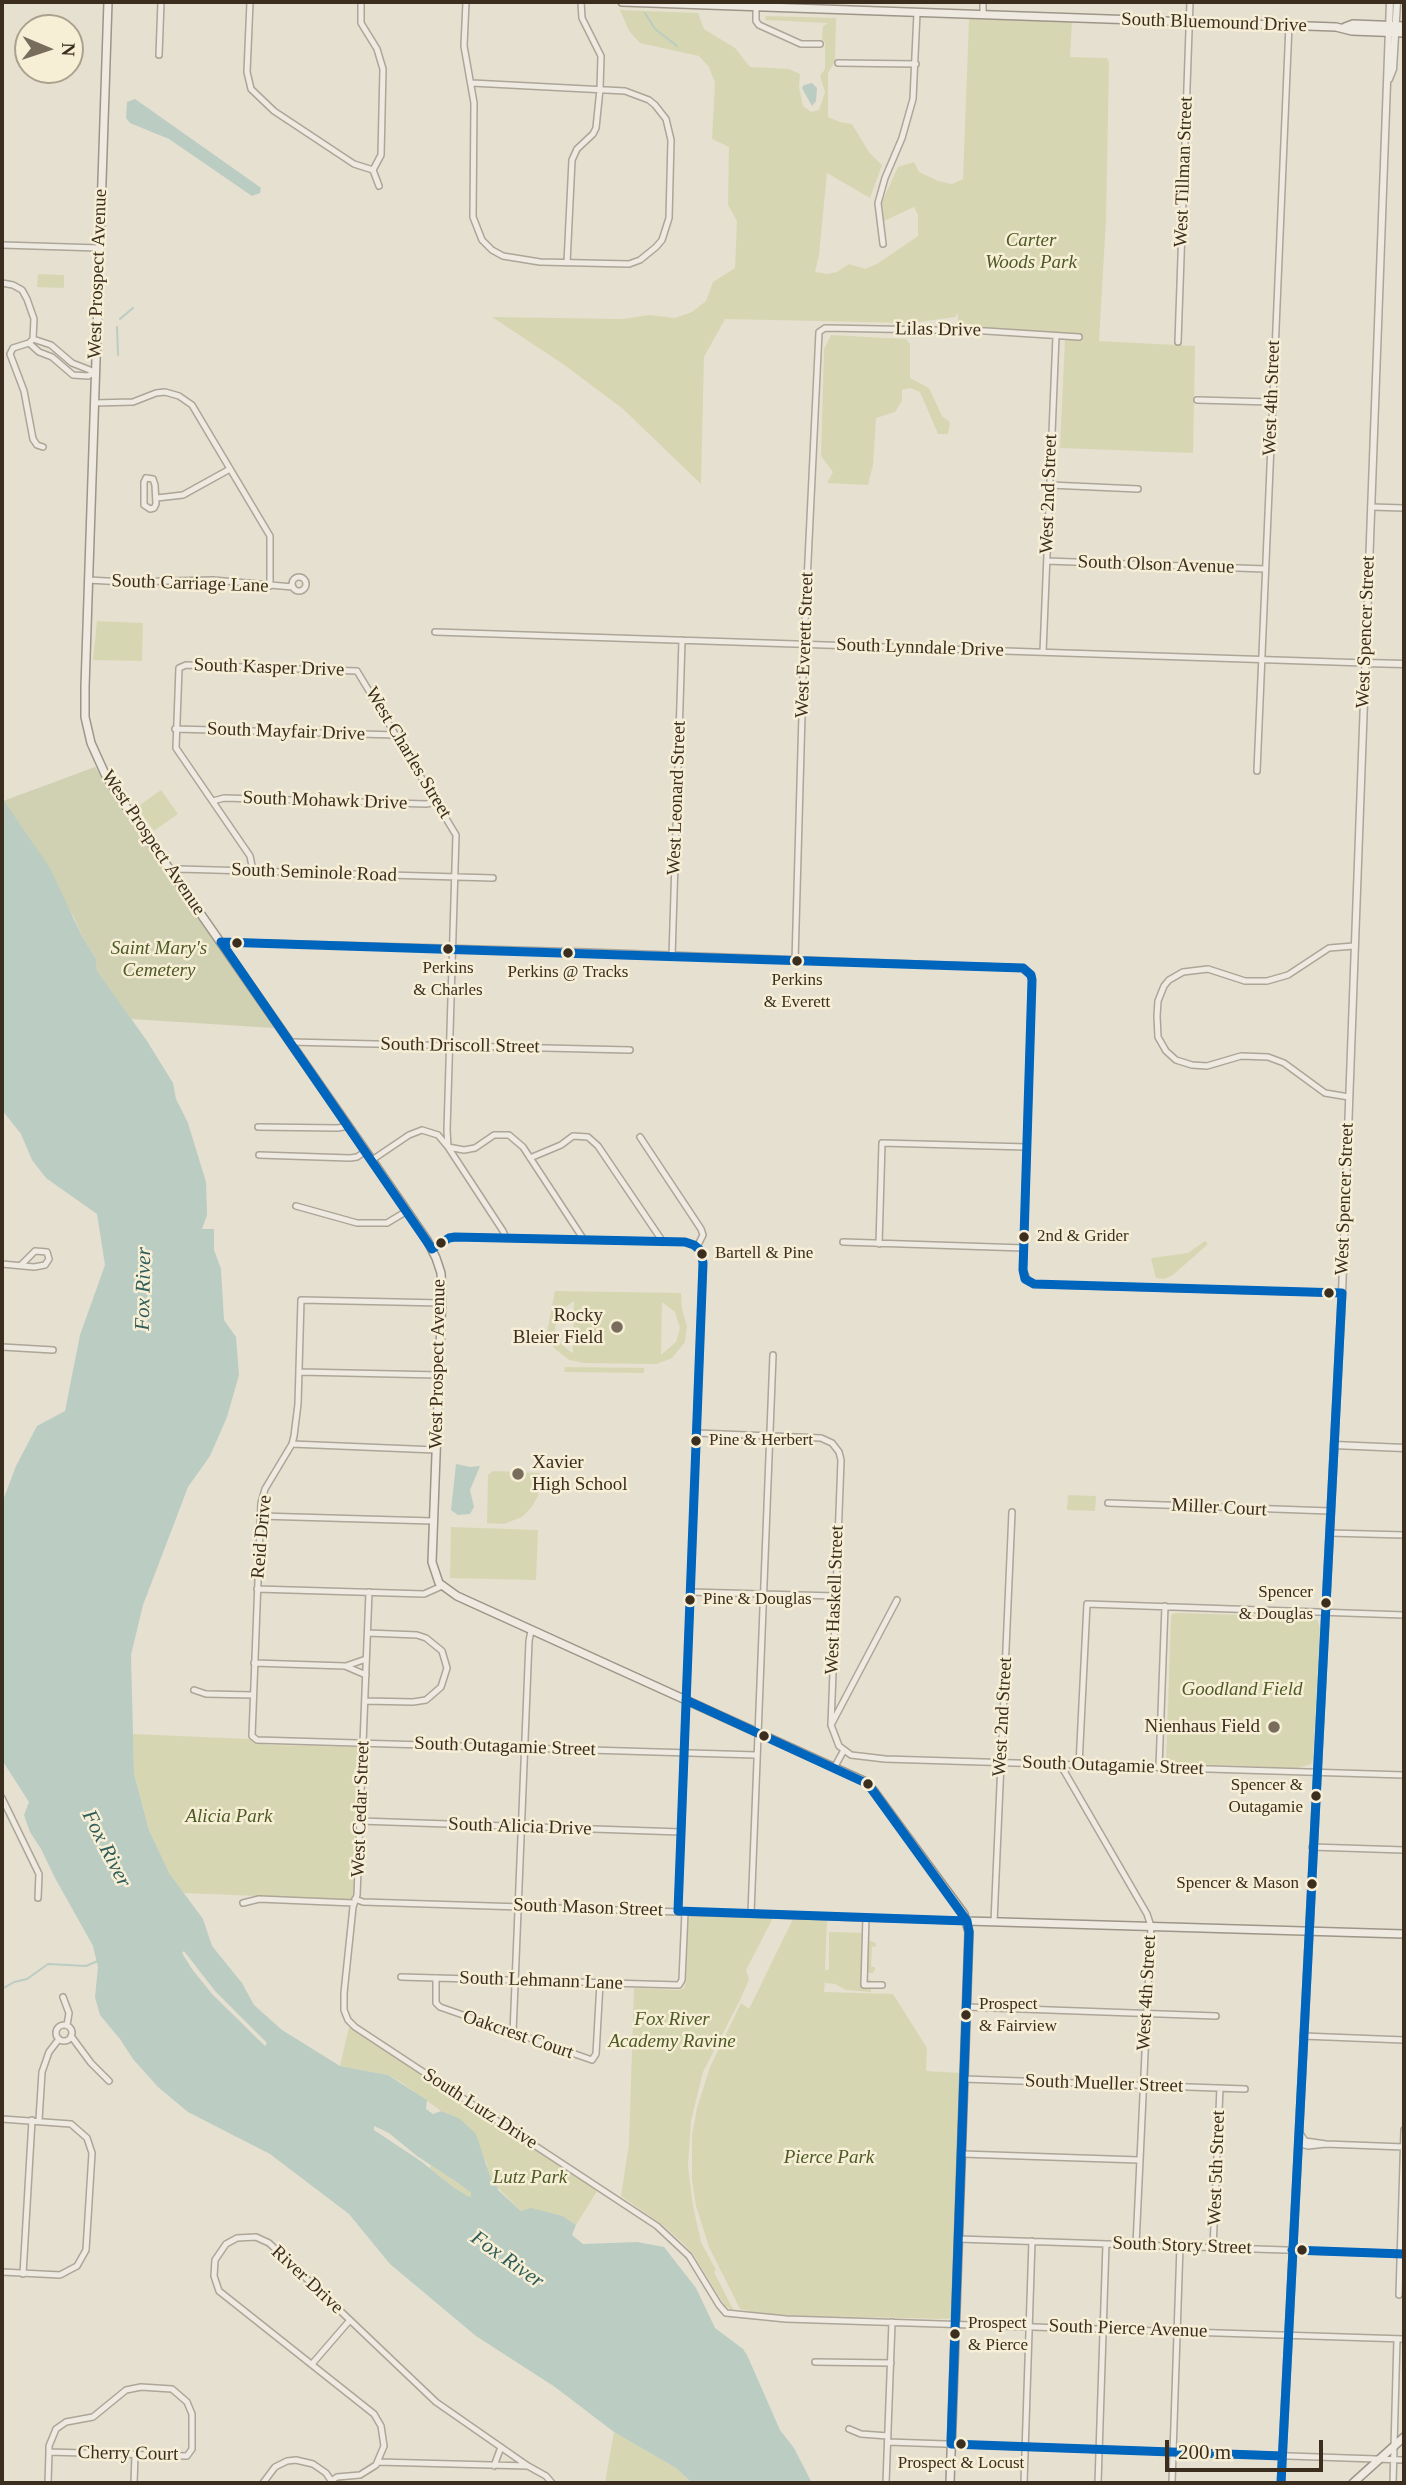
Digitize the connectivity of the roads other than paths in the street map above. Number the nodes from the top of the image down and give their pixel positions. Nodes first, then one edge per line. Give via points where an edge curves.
1 (108, 2) edge
2 (161, 2) edge
3 (250, 2) edge
4 (361, 2) edge
5 (466, 2) edge
6 (581, 2) edge
7 (622, 2) edge
8 (983, 2) edge
9 (1190, 2) edge
10 (1390, 2) edge
11 (1397, 2) edge
12 (756, 4) edge
13 (917, 13) junction
14 (983, 15) junction
15 (1190, 22) junction
16 (1289, 25) junction
17 (1395, 28) edge
18 (1404, 33) edge
19 (820, 44) dead end
20 (159, 55) dead end
21 (838, 63) dead end
22 (916, 65) junction
23 (472, 83) junction
24 (600, 89) junction
25 (373, 170) junction
26 (379, 186) dead end
27 (883, 244) dead end
28 (2, 245) edge
29 (99, 248) junction
30 (567, 262) junction
31 (2, 283) edge
32 (820, 329) joint
33 (1056, 336) junction
34 (1079, 337) dead end
35 (31, 341) junction
36 (1178, 342) dead end
37 (95, 372) junction
38 (1197, 400) dead end
39 (1271, 402) junction
40 (94, 403) junction
41 (43, 447) dead end
42 (230, 469) junction
43 (1050, 485) junction
44 (1138, 489) dead end
45 (157, 498) junction
46 (1371, 507) junction
47 (1404, 508) edge
48 (1047, 561) junction
49 (1265, 569) junction
50 (88, 580) junction
51 (270, 586) junction
52 (293, 587) dead end
53 (435, 632) dead end
54 (682, 640) junction
55 (804, 644) junction
56 (1043, 652) junction
57 (1261, 660) junction
58 (1365, 663) junction
59 (1404, 664) edge
60 (357, 671) joint
61 (175, 729) junction
62 (397, 735) junction
63 (1257, 771) dead end
64 (213, 801) junction
65 (437, 802) junction
66 (172, 871) junction
67 (253, 871) junction
68 (455, 877) junction
69 (493, 878) dead end
70 (221, 942) junction
71 (1354, 946) junction
72 (453, 950) junction
73 (672, 957) junction
74 (795, 961) junction
75 (289, 1042) junction
76 (450, 1045) junction
77 (630, 1050) dead end
78 (1349, 1097) junction
79 (348, 1126) junction
80 (258, 1127) dead end
81 (640, 1137) dead end
82 (449, 1147) junction
83 (1027, 1147) junction
84 (366, 1151) junction
85 (259, 1155) dead end
86 (530, 1158) junction
87 (372, 1160) junction
88 (296, 1206) dead end
89 (407, 1211) junction
90 (506, 1238) junction
91 (584, 1240) junction
92 (663, 1242) junction
93 (843, 1242) dead end
94 (879, 1244) junction
95 (697, 1247) junction
96 (1024, 1248) junction
97 (432, 1249) junction
98 (2, 1264) edge
99 (21, 1265) junction
100 (1342, 1293) junction
101 (442, 1303) junction
102 (2, 1347) edge
103 (53, 1350) dead end
104 (773, 1355) dead end
105 (300, 1372) junction
106 (439, 1376) junction
107 (697, 1433) junction
108 (769, 1436) junction
109 (292, 1444) junction
110 (1334, 1445) junction
111 (1404, 1448) edge
112 (436, 1450) junction
113 (1108, 1503) dead end
114 (1331, 1511) junction
115 (1012, 1512) dead end
116 (260, 1516) junction
117 (433, 1521) junction
118 (1329, 1533) junction
119 (1404, 1535) edge
120 (442, 1586) junction
121 (257, 1589) junction
122 (369, 1592) junction
123 (691, 1592) junction
124 (763, 1595) junction
125 (835, 1597) junction
126 (897, 1600) dead end
127 (1165, 1606) junction
128 (1325, 1613) junction
129 (1404, 1615) edge
130 (531, 1630) junction
131 (368, 1633) junction
132 (366, 1659) junction
133 (254, 1663) junction
134 (345, 1667) junction
135 (366, 1675) junction
136 (194, 1690) dead end
137 (253, 1695) junction
138 (686, 1700) junction
139 (365, 1701) junction
140 (831, 1725) junction
141 (757, 1733) junction
142 (254, 1738) joint
143 (363, 1742) junction
144 (525, 1747) junction
145 (844, 1750) junction
146 (684, 1752) junction
147 (756, 1755) junction
148 (1000, 1762) junction
149 (1060, 1764) junction
150 (1079, 1765) junction
151 (834, 1768) junction
152 (1159, 1768) junction
153 (1316, 1772) junction
154 (1404, 1775) edge
155 (2, 1798) edge
156 (360, 1821) junction
157 (521, 1827) junction
158 (681, 1832) junction
159 (1312, 1847) junction
160 (1404, 1850) edge
161 (38, 1898) dead end
162 (354, 1901) junction
163 (243, 1903) dead end
164 (518, 1906) junction
165 (678, 1911) junction
166 (685, 1912) junction
167 (751, 1913) junction
168 (866, 1917) junction
169 (967, 1921) junction
170 (994, 1922) junction
171 (1154, 1926) junction
172 (1308, 1932) junction
173 (1404, 1934) edge
174 (401, 1977) dead end
175 (436, 1978) junction
176 (516, 1980) junction
177 (600, 1983) junction
178 (882, 1985) dead end
179 (63, 1997) dead end
180 (967, 2007) junction
181 (1146, 2013) junction
182 (1216, 2016) dead end
183 (350, 2023) joint
184 (67, 2025) junction
185 (513, 2033) junction
186 (71, 2036) junction
187 (1303, 2036) junction
188 (59, 2039) junction
189 (1404, 2040) edge
190 (964, 2079) junction
191 (109, 2081) dead end
192 (1143, 2086) junction
193 (1220, 2088) junction
194 (1245, 2089) dead end
195 (2, 2119) edge
196 (35, 2120) junction
197 (1404, 2130) edge
198 (1299, 2131) junction
199 (1298, 2143) junction
200 (1326, 2144) junction
201 (1404, 2147) edge
202 (962, 2154) junction
203 (1139, 2160) junction
204 (959, 2239) junction
205 (1032, 2241) junction
206 (1106, 2244) junction
207 (1136, 2245) junction
208 (1180, 2246) junction
209 (1213, 2248) junction
210 (1292, 2250) junction
211 (1402, 2254) edge
212 (2, 2272) edge
213 (23, 2274) junction
214 (1399, 2295) dead end
215 (726, 2313) joint
216 (350, 2320) junction
217 (892, 2322) junction
218 (956, 2323) junction
219 (1029, 2326) junction
220 (1104, 2328) junction
221 (1177, 2331) junction
222 (1288, 2335) junction
223 (1397, 2339) junction
224 (1404, 2339) edge
225 (815, 2362) dead end
226 (891, 2363) junction
227 (312, 2364) junction
228 (849, 2428) dead end
229 (1404, 2437) edge
230 (888, 2439) junction
231 (951, 2444) junction
232 (1025, 2446) junction
233 (1394, 2446) junction
234 (501, 2447) junction
235 (1099, 2449) junction
236 (48, 2452) junction
237 (1173, 2452) junction
238 (135, 2455) junction
239 (1282, 2456) junction
240 (1380, 2459) junction
241 (1393, 2459) junction
242 (1404, 2460) edge
243 (378, 2462) junction
244 (494, 2466) junction
245 (528, 2466) junction
246 (332, 2482) edge
247 (47, 2483) edge
248 (134, 2483) edge
249 (263, 2483) edge
250 (552, 2483) edge
251 (886, 2483) edge
252 (950, 2483) edge
253 (1024, 2483) edge
254 (1098, 2483) edge
255 (1172, 2483) edge
256 (1281, 2483) edge
257 (1353, 2483) edge
258 (1392, 2483) edge

1 - 29 main road, West Prospect Avenue
2 - 20 street
3 - 25 street via 247,72 254,93 354,164
4 - 25 street via 361,23 383,69 380,155
5 - 23 street via 464,46
6 - 24 street via 582,18 601,56
7 - 12 main road, South Bluemound Drive
8 - 14 street
9 - 15 street, West Tillman Street
10 - 17 street, West Spencer Street
11 - 17 street, West Spencer Street
12 - 13 main road, South Bluemound Drive
12 - 19 street via 759,25 801,44
13 - 14 main road, South Bluemound Drive
13 - 22 street
14 - 15 main road, South Bluemound Drive
15 - 16 main road, South Bluemound Drive
15 - 36 street, West Tillman Street
16 - 17 main road, South Bluemound Drive via 1352,31
16 - 39 street, West 4th Street
17 - 18 main road, South Bluemound Drive
17 - 46 street, West Spencer Street via 1387,69
21 - 22 street
22 - 27 street via 910,111 878,202
23 - 24 street
23 - 30 street via 472,217 477,232 487,246 503,256
24 - 30 street via 596,128 572,160
24 - 30 street via 638,95 656,105 666,119 671,140 669,218 662,240 640,260 617,265
25 - 26 street
28 - 29 street
29 - 37 main road, West Prospect Avenue
31 - 35 street via 25,294 34,319
32 - 33 street, Lilas Drive
32 - 55 street, West Everett Street
33 - 34 street, Lilas Drive
33 - 43 street, West 2nd Street
35 - 37 street via 51,345 76,365
35 - 37 street via 39,352 73,375
35 - 41 street via 13,348 11,358 24,391 33,439
37 - 40 main road, West Prospect Avenue
38 - 39 street
39 - 49 street, West 4th Street
40 - 42 street via 133,402 160,392 179,396 191,405
40 - 50 main road, West Prospect Avenue
42 - 45 street via 190,493
42 - 51 street via 271,539
43 - 44 street
43 - 48 street, West 2nd Street
45 - 45 street via 154,481 146,478 145,507 154,508
46 - 47 street
46 - 58 street, West Spencer Street
48 - 49 street, South Olson Avenue
48 - 56 street, West 2nd Street
49 - 57 street, West 4th Street
50 - 51 street, South Carriage Lane via 215,580
50 - 66 main road, West Prospect Avenue via 85,710 91,743 105,774
51 - 52 street, South Carriage Lane
53 - 54 street, South Lynndale Drive
54 - 55 street, South Lynndale Drive
54 - 73 street, West Leonard Street
55 - 56 street, South Lynndale Drive
55 - 74 street, West Everett Street
56 - 57 street, South Lynndale Drive
57 - 58 street, South Lynndale Drive
57 - 63 street, West 4th Street
58 - 59 street, South Lynndale Drive
58 - 71 street, West Spencer Street
60 - 61 street, South Kasper Drive via 181,667
60 - 62 street, West Charles Street
61 - 62 street, South Mayfair Drive
61 - 64 street via 176,748
62 - 65 street, West Charles Street
64 - 65 street, South Mohawk Drive
64 - 67 street via 250,856
65 - 68 street, West Charles Street via 456,835
66 - 67 street, South Seminole Road
66 - 70 main road, West Prospect Avenue
67 - 68 street, South Seminole Road
68 - 69 street, South Seminole Road
68 - 72 street, West Charles Street
70 - 72 street
70 - 75 main road, West Prospect Avenue
71 - 78 street, West Spencer Street
71 - 78 street via 1334,947 1282,978 1258,982 1208,969 1183,972 1164,986 1157,1016 1158,1037 1176,1060 1207,1066 1241,1056 1268,1057 1325,1093
72 - 73 street
72 - 76 street, West Charles Street
73 - 74 street
74 - 83 street via 1028,971 1032,980
75 - 76 street, South Driscoll Street
75 - 79 main road, West Prospect Avenue
76 - 77 street, South Driscoll Street
76 - 82 street, West Charles Street
78 - 100 street, West Spencer Street
79 - 80 street
79 - 84 main road, West Prospect Avenue
81 - 95 street via 701,1228
82 - 86 street via 469,1149 504,1134 517,1140
82 - 87 street via 438,1135 422,1130
82 - 90 street
83 - 94 street via 882,1143
83 - 96 street
84 - 85 street via 350,1158
84 - 87 main road, West Prospect Avenue
86 - 91 street
86 - 92 street via 573,1136 589,1137
87 - 89 main road, West Prospect Avenue
88 - 89 street via 357,1223 387,1223
89 - 97 main road, West Prospect Avenue
90 - 91 street
90 - 97 street via 451,1237
91 - 92 street
92 - 95 street
93 - 94 street
94 - 96 street
95 - 107 street via 703,1256
96 - 100 street via 1025,1279 1031,1283
97 - 101 main road, West Prospect Avenue via 441,1273
98 - 99 street
99 - 99 street via 45,1265 47,1252 35,1251
100 - 110 street, West Spencer Street
101 - 105 street, Reid Drive via 301,1300
101 - 106 main road, West Prospect Avenue
102 - 103 street
104 - 108 street
105 - 106 street
105 - 109 street, Reid Drive
106 - 112 main road, West Prospect Avenue
107 - 108 street
107 - 123 street
108 - 124 street
108 - 125 street, West Haskell Street via 821,1438 835,1446 841,1460
109 - 112 street
109 - 116 street, Reid Drive via 263,1494
110 - 111 street
110 - 114 street, West Spencer Street
112 - 117 main road, West Prospect Avenue
113 - 114 street, Miller Court
114 - 118 street, West Spencer Street
115 - 148 street, West 2nd Street
116 - 117 street
116 - 121 street, Reid Drive
117 - 120 main road, West Prospect Avenue via 432,1566
118 - 119 street
118 - 128 street, West Spencer Street
120 - 122 street via 424,1594
120 - 130 main road
121 - 122 street
121 - 133 street, Reid Drive
122 - 131 street, West Cedar Street
123 - 124 street
123 - 138 street
124 - 125 street
124 - 141 street
125 - 140 street, West Haskell Street
126 - 140 street
127 - 128 street
127 - 150 street via 1087,1604
127 - 152 street
128 - 129 street
128 - 153 street, West Spencer Street
130 - 138 main road
130 - 144 street
131 - 132 street, West Cedar Street
131 - 139 street via 426,1638 442,1651 447,1668 441,1687 426,1700
132 - 134 street
132 - 135 street, West Cedar Street
133 - 134 street
133 - 137 street, Reid Drive
134 - 135 street
135 - 139 street, West Cedar Street
136 - 137 street
137 - 142 street, Reid Drive
138 - 141 main road
138 - 146 street
139 - 143 street, West Cedar Street
140 - 145 street, West Haskell Street
141 - 147 street
141 - 151 main road
142 - 143 street, South Outagamie Street
143 - 144 street, South Outagamie Street
143 - 156 street, West Cedar Street
144 - 146 street, South Outagamie Street
144 - 157 street
145 - 148 street, South Outagamie Street via 865,1758
145 - 151 street
146 - 147 street, South Outagamie Street
146 - 158 street
147 - 167 street
148 - 149 street, South Outagamie Street
148 - 170 street, West 2nd Street
149 - 150 street, South Outagamie Street
149 - 171 street, West 4th Street
150 - 152 street, South Outagamie Street
151 - 169 main road via 871,1787
152 - 153 street, South Outagamie Street
153 - 154 street, South Outagamie Street
153 - 159 street, West Spencer Street
155 - 161 street via 39,1874
156 - 157 street, South Alicia Drive
156 - 162 street, West Cedar Street
157 - 158 street, South Alicia Drive
157 - 164 street
158 - 165 street
159 - 160 street
159 - 172 street, West Spencer Street
162 - 163 street, South Mason Street via 259,1899
162 - 164 street, South Mason Street
162 - 183 street, West Cedar Street via 343,1998
164 - 165 street, South Mason Street
164 - 176 street
165 - 166 street, South Mason Street
166 - 167 street, South Mason Street
166 - 177 street, South Lehmann Lane via 681,1984
167 - 168 street, South Mason Street
168 - 169 street, South Mason Street
168 - 178 street via 864,1984
169 - 170 main road, South Mason Street
169 - 180 main road
170 - 171 main road, South Mason Street
171 - 172 main road, South Mason Street
171 - 181 street, West 4th Street
172 - 173 main road, South Mason Street
172 - 187 street, West Spencer Street
174 - 175 street, South Lehmann Lane
175 - 176 street, South Lehmann Lane
175 - 185 street, Oakcrest Court via 440,2007
176 - 177 street, South Lehmann Lane
176 - 185 street
177 - 185 street, Oakcrest Court via 594,2059
179 - 184 street via 69,2013
180 - 181 street
180 - 190 main road
181 - 182 street
181 - 192 street, West 4th Street
183 - 215 street, South Lutz Drive via 657,2226 689,2256
184 - 186 street
184 - 188 street via 56,2030
186 - 188 street
186 - 191 street
187 - 189 street
187 - 198 street, West Spencer Street
188 - 196 street via 42,2072
190 - 192 street, South Mueller Street
190 - 202 main road
192 - 193 street, South Mueller Street
192 - 203 street, West 4th Street
193 - 194 street, South Mueller Street
193 - 209 street, West 5th Street
195 - 196 street
196 - 213 street
196 - 213 street via 71,2124 90,2143 86,2250 77,2266 64,2274
197 - 201 street
198 - 199 street, West Spencer Street
198 - 200 street via 1306,2141
199 - 200 street
199 - 210 street, West Spencer Street
200 - 201 street
201 - 211 street
202 - 203 street
202 - 204 main road
203 - 207 street, West 4th Street
204 - 205 street, South Story Street
204 - 218 main road
205 - 206 street, South Story Street
205 - 219 street
206 - 207 street, South Story Street
206 - 220 street
207 - 208 street, South Story Street
208 - 209 street, South Story Street
208 - 221 street
209 - 210 street, South Story Street
210 - 211 street, South Story Street
210 - 222 street, West Spencer Street
211 - 214 street
212 - 213 street
215 - 217 street, South Pierce Avenue
216 - 227 street, River Drive
216 - 227 street, River Drive via 265,2240 242,2237 222,2248 213,2273 219,2291
216 - 234 street, River Drive via 436,2402
217 - 218 street, South Pierce Avenue
217 - 226 street
218 - 219 street, South Pierce Avenue
218 - 231 main road
219 - 220 street, South Pierce Avenue
219 - 232 street
220 - 221 street, South Pierce Avenue
220 - 235 street
221 - 222 street, South Pierce Avenue
221 - 237 street
222 - 223 street, South Pierce Avenue
222 - 239 street, West Spencer Street
223 - 224 street, South Pierce Avenue
223 - 233 street
225 - 226 street
226 - 230 street
227 - 243 street, River Drive via 377,2417 384,2435
228 - 230 street
229 - 233 main road
230 - 231 street
230 - 251 street
231 - 232 street
231 - 252 main road
232 - 235 street
232 - 253 street
233 - 240 main road
233 - 241 street
234 - 244 street
234 - 245 street, River Drive
235 - 237 street
235 - 254 street
236 - 238 street, Cherry Court
236 - 238 street, Cherry Court via 59,2426 93,2417 126,2390 160,2387 179,2393 192,2414 192,2452 185,2456
236 - 247 street, Cherry Court
237 - 239 street
237 - 255 street
238 - 248 street
239 - 240 street
239 - 256 street, West Spencer Street
240 - 241 street
240 - 257 main road
241 - 242 street
241 - 258 street
243 - 244 street
243 - 246 street via 360,2475 337,2477
244 - 245 street
245 - 250 street, River Drive
246 - 249 street via 318,2467 301,2459 279,2464

